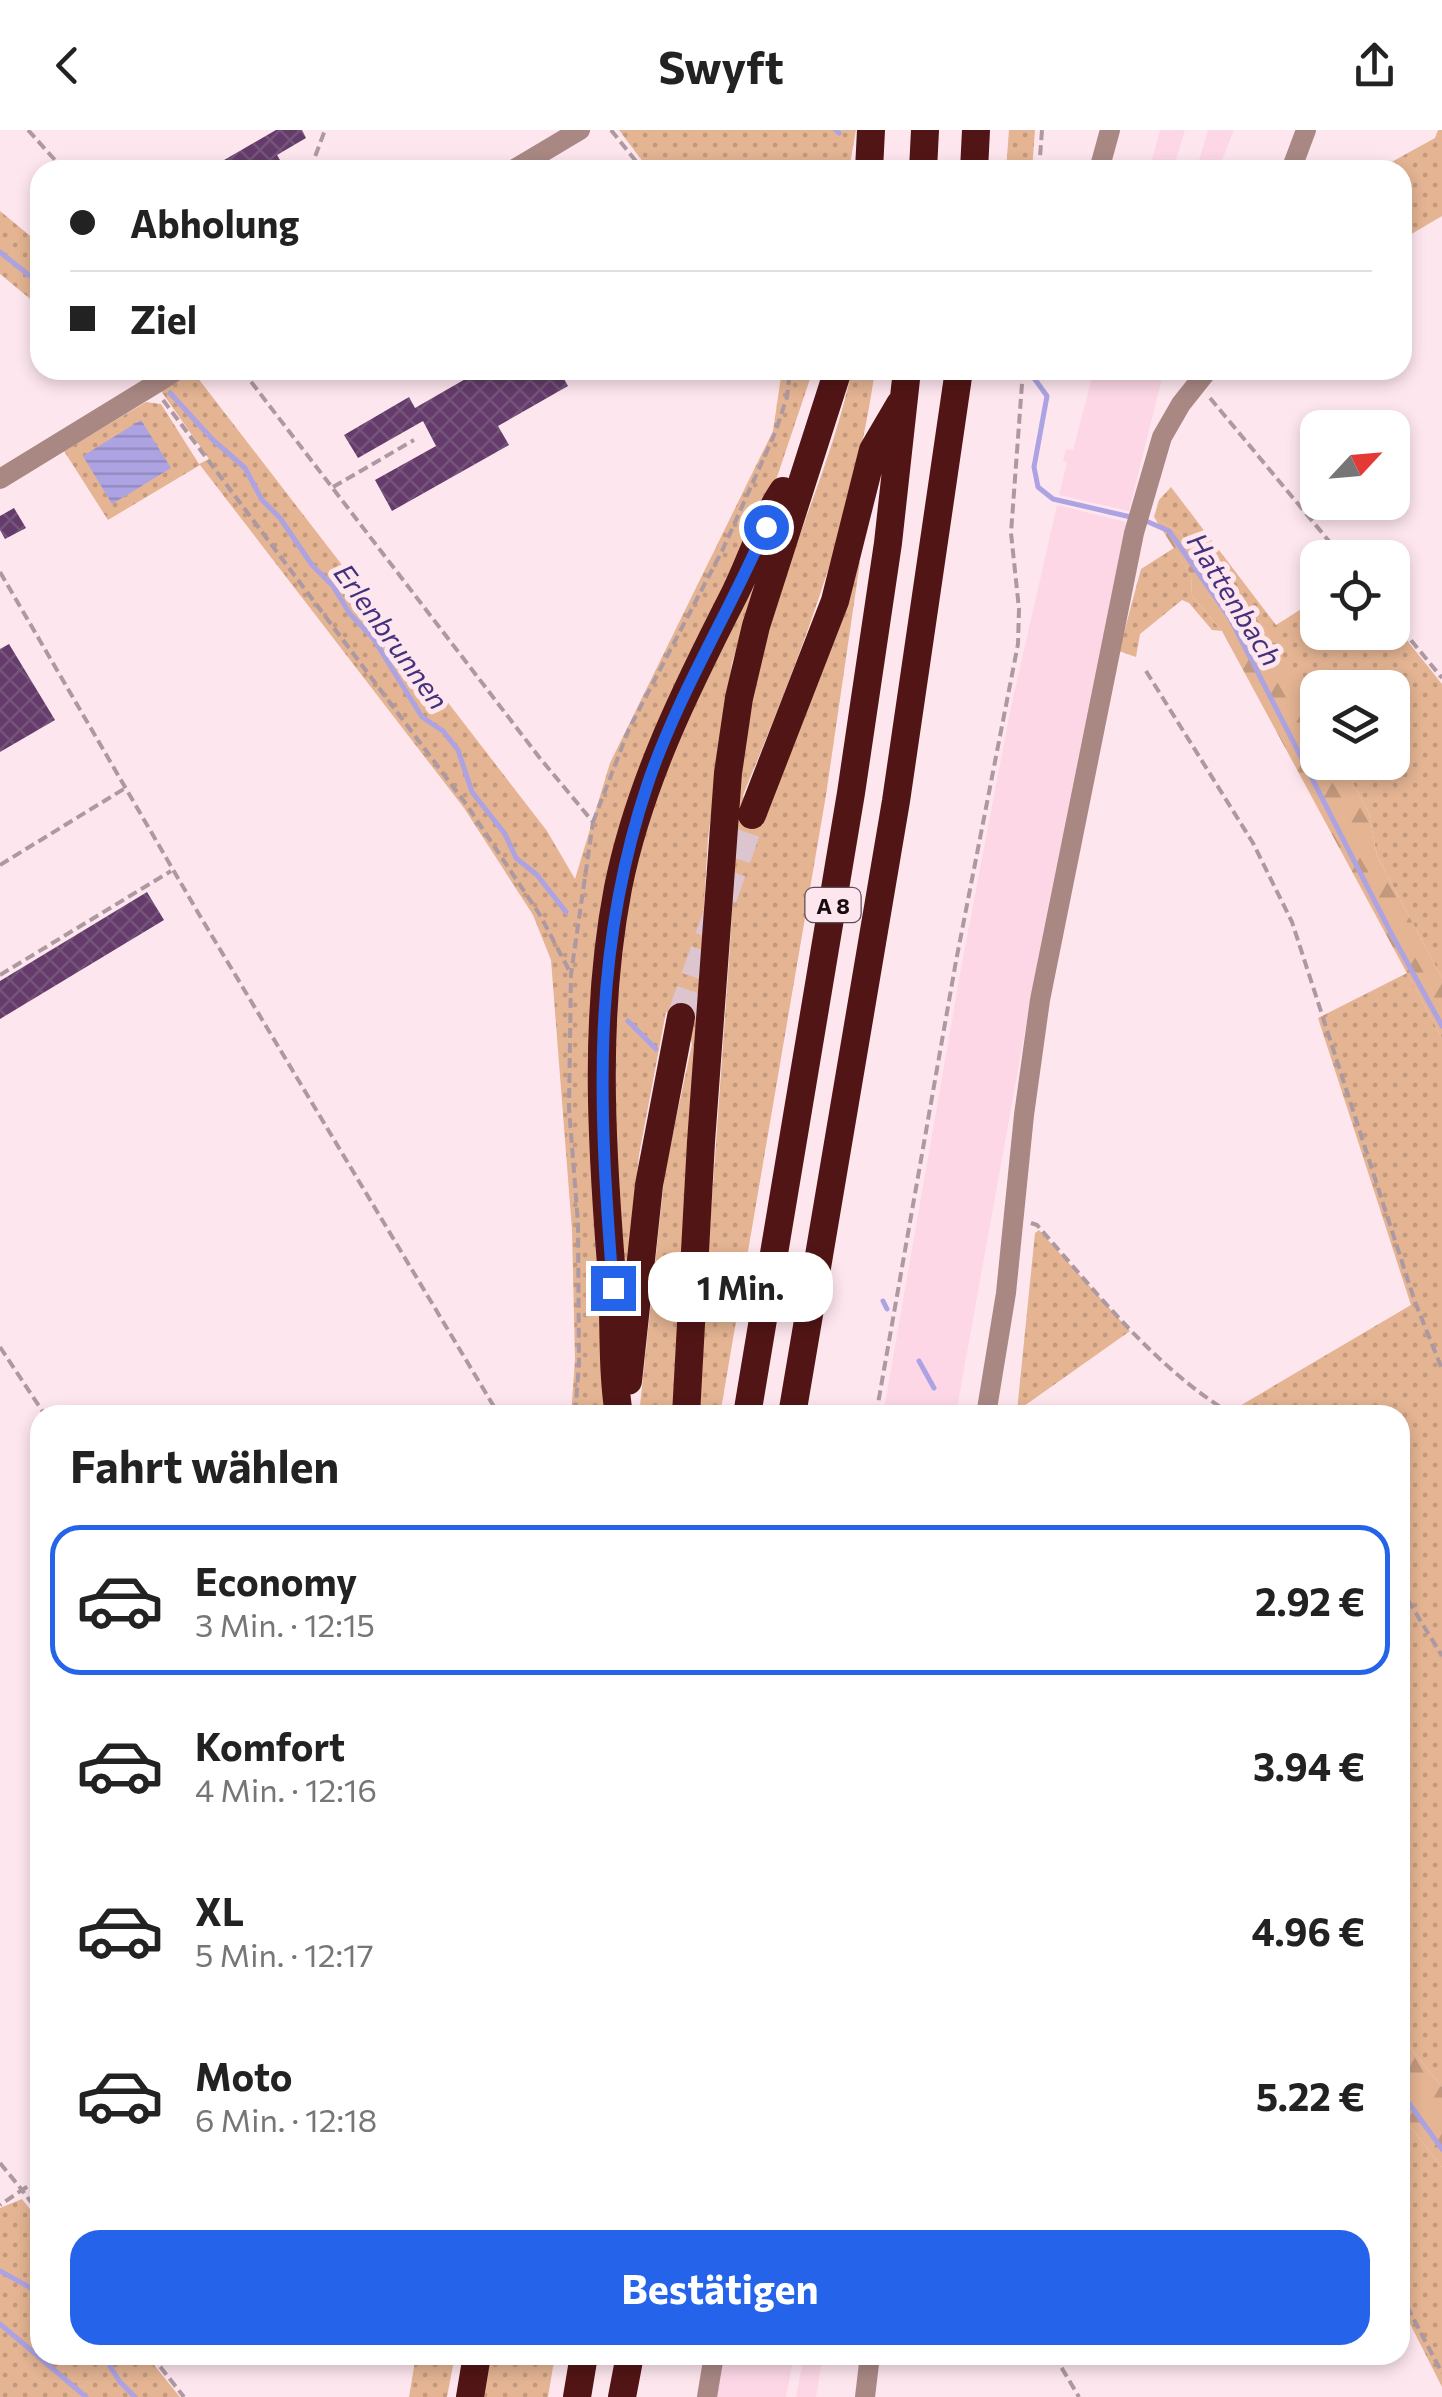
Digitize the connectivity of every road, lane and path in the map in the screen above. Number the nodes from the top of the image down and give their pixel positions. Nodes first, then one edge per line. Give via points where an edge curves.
1 (28, 130) edge
2 (325, 130) edge
3 (580, 130) edge
4 (611, 130) edge
5 (871, 130) edge
6 (925, 130) edge
7 (976, 130) edge
8 (1042, 130) edge
9 (1110, 130) edge
10 (1306, 130) edge
11 (55, 160) edge
12 (314, 160) edge
13 (529, 160) edge
14 (634, 160) edge
15 (870, 160) edge
16 (924, 160) edge
17 (974, 160) edge
18 (1040, 160) edge
19 (1102, 160) edge
20 (1296, 160) edge
21 (162, 380) edge
22 (250, 380) edge
23 (789, 380) edge
24 (835, 380) edge
25 (958, 380) edge
26 (1021, 380) edge
27 (1200, 380) edge
28 (1206, 380) edge
29 (906, 382) edge
30 (152, 386) junction
31 (414, 440) dead end
32 (812, 455) junction
33 (0, 479) edge
34 (334, 487) junction
35 (1329, 540) edge
36 (0, 572) edge
37 (1410, 639) edge
38 (1146, 671) dead end
39 (1442, 678) edge
40 (127, 787) junction
41 (752, 814) tunnel mouth
42 (593, 822) junction
43 (0, 865) edge
44 (173, 870) junction
45 (571, 974) junction
46 (0, 975) edge
47 (681, 1017) tunnel mouth
48 (1037, 1225) dead end
49 (0, 1346) edge
50 (1442, 1369) edge
51 (38, 1405) edge
52 (494, 1405) edge
53 (576, 1405) edge
54 (620, 1405) edge
55 (623, 1405) edge
56 (687, 1405) edge
57 (748, 1405) edge
58 (794, 1405) edge
59 (878, 1405) edge
60 (988, 1405) edge
61 (1217, 1405) edge
62 (1410, 1603) edge
63 (1442, 1656) edge
64 (0, 2163) edge
65 (30, 2185) edge
66 (22, 2190) junction
67 (30, 2201) edge
68 (0, 2205) edge
69 (1410, 2312) edge
70 (159, 2365) edge
71 (475, 2365) edge
72 (582, 2365) edge
73 (628, 2365) edge
74 (712, 2365) edge
75 (869, 2365) edge
76 (1060, 2365) edge
77 (1442, 2373) edge
78 (184, 2397) edge
79 (470, 2397) edge
80 (577, 2397) edge
81 (622, 2397) edge
82 (707, 2397) edge
83 (865, 2397) edge
84 (1079, 2397) edge

1 - 11 path
2 - 12 path
3 - 13 street
4 - 14 path
5 - 15 highway
6 - 16 highway
7 - 17 highway
8 - 18 path
9 - 19 street
10 - 20 street
21 - 30 street
22 - 34 path
23 - 42 path via 776,433 628,729
24 - 32 highway
25 - 58 highway, A 8 via 896,801
26 - 59 path via 1010,532 1018,644
27 - 60 street via 1162,437 1134,533 1040,1000
28 - 35 path
29 - 41 highway, A 8 via 873,450 834,601
29 - 57 highway, A 8 via 851,793
30 - 33 street
30 - 45 path via 466,804
31 - 34 path
32 - 54 highway via 780,495 679,704 618,887 600,1080 612,1373
32 - 56 highway via 756,626 728,773
34 - 42 path
36 - 40 path
37 - 39 path
38 - 50 path via 1226,798 1292,922
40 - 43 path
40 - 44 path
42 - 45 path
44 - 46 path
44 - 52 path
45 - 53 path
47 - 55 highway via 649,1185
48 - 61 path via 1144,1343
49 - 51 path
62 - 63 path
64 - 66 path
65 - 66 path
66 - 67 path
66 - 68 path
69 - 77 path
70 - 78 path
71 - 79 highway
72 - 80 highway
73 - 81 highway
74 - 82 street
75 - 83 street
76 - 84 path

